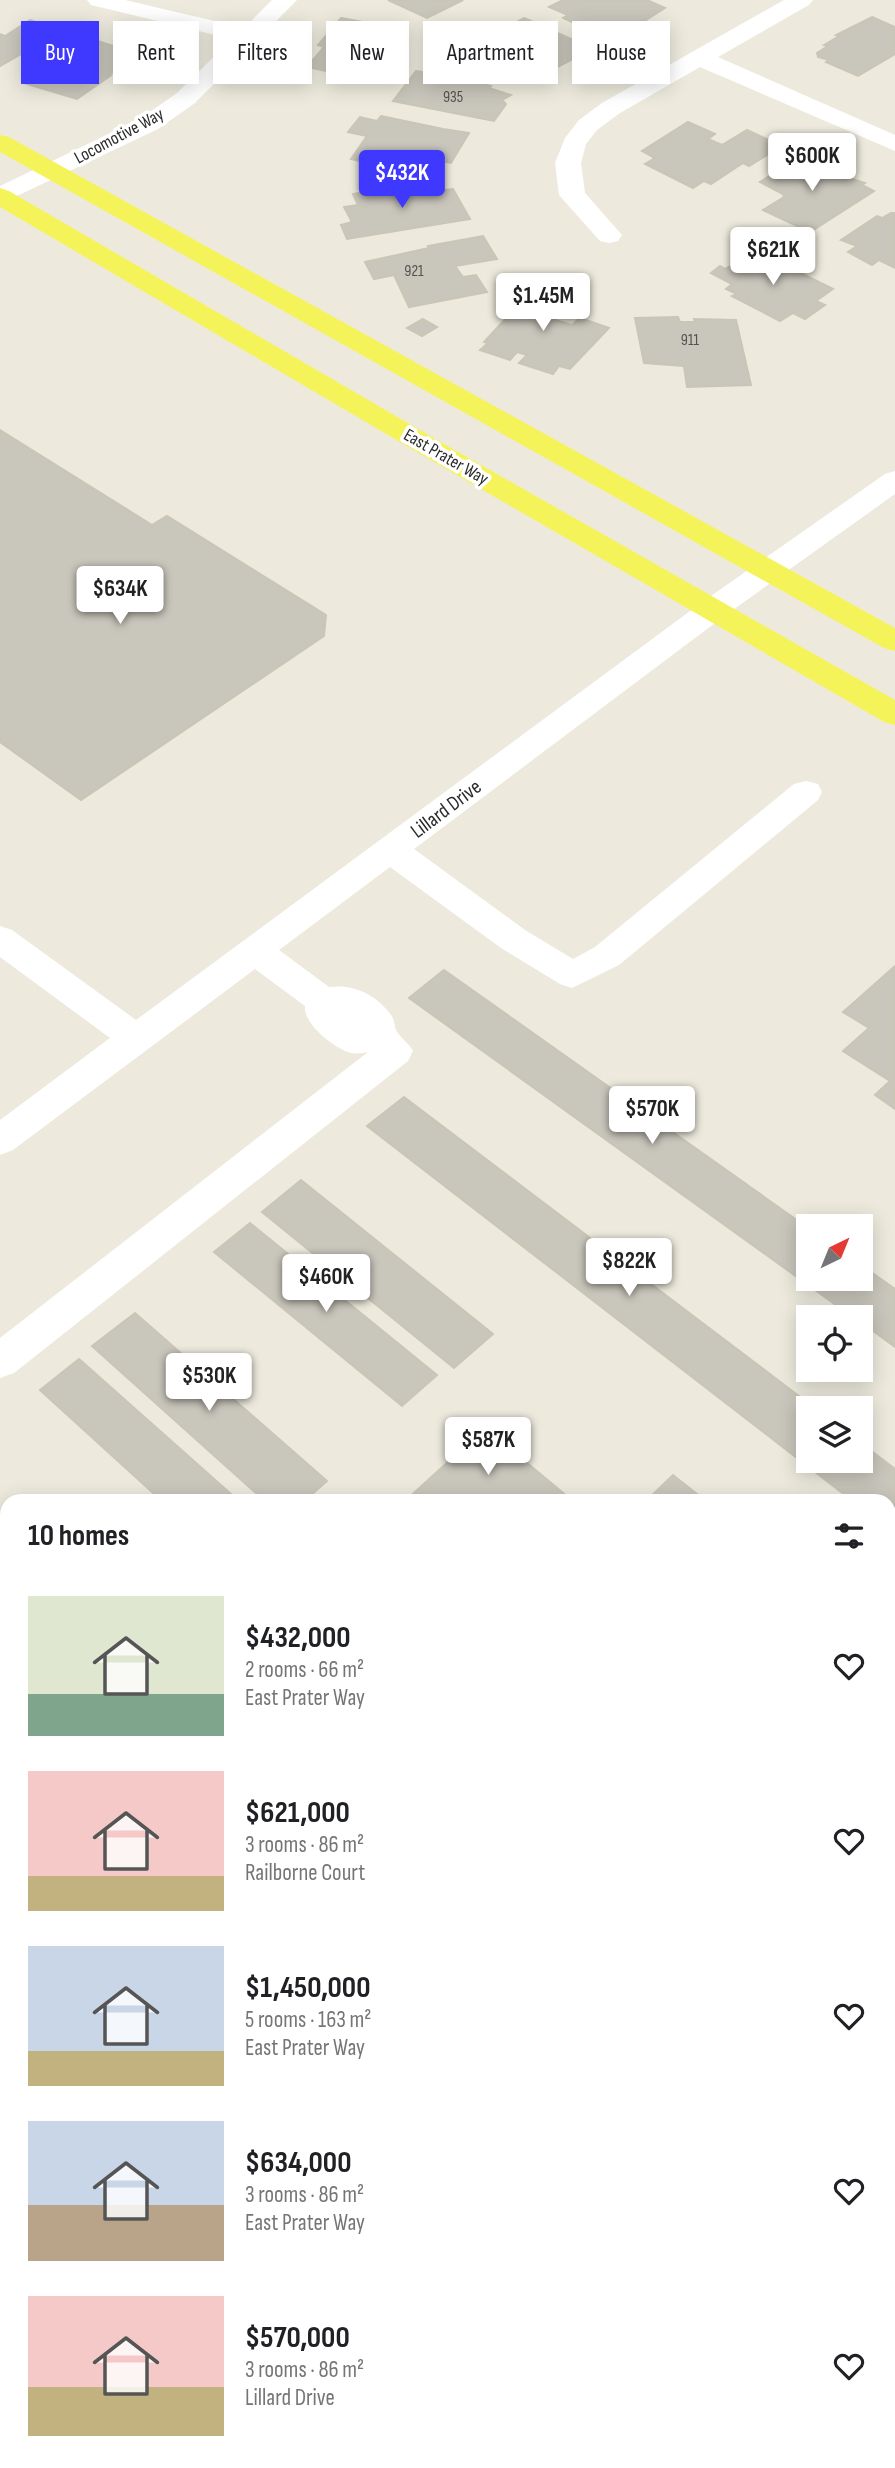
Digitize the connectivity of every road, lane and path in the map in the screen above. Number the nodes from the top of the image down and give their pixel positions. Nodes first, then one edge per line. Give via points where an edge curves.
1 (99, 0) edge
2 (285, 0) edge
3 (802, 0) edge
4 (263, 21) edge
5 (213, 28) edge
6 (700, 58) junction
7 (213, 71) edge
8 (0, 142) edge
9 (895, 144) edge
10 (52, 171) junction
11 (0, 196) edge
12 (609, 235) dead end
13 (895, 480) edge
14 (769, 570) junction
15 (712, 610) junction
16 (895, 641) edge
17 (895, 714) edge
18 (806, 792) dead end
19 (391, 850) junction
20 (0, 939) edge
21 (255, 951) junction
22 (137, 1039) junction
23 (0, 1140) edge
24 (0, 1361) edge

1 - 5 street
2 - 4 street, Locomotive Way
3 - 6 street
6 - 9 street
6 - 12 street via 611,108 574,143 568,163 572,195
7 - 10 street, Locomotive Way via 186,98 149,124
8 - 10 main road
10 - 11 street, Locomotive Way
10 - 14 main road
11 - 15 main road, East Prater Way
13 - 14 street, Lillard Drive
14 - 15 street, Lillard Drive
14 - 16 main road
15 - 17 main road, East Prater Way
15 - 19 street, Lillard Drive
18 - 19 street via 607,956 572,975 513,939
19 - 21 street, Lillard Drive
20 - 22 street
21 - 22 street, Lillard Drive
21 - 24 street via 323,1001 322,1013 354,1040 379,1037 395,1051
22 - 23 street, Lillard Drive

